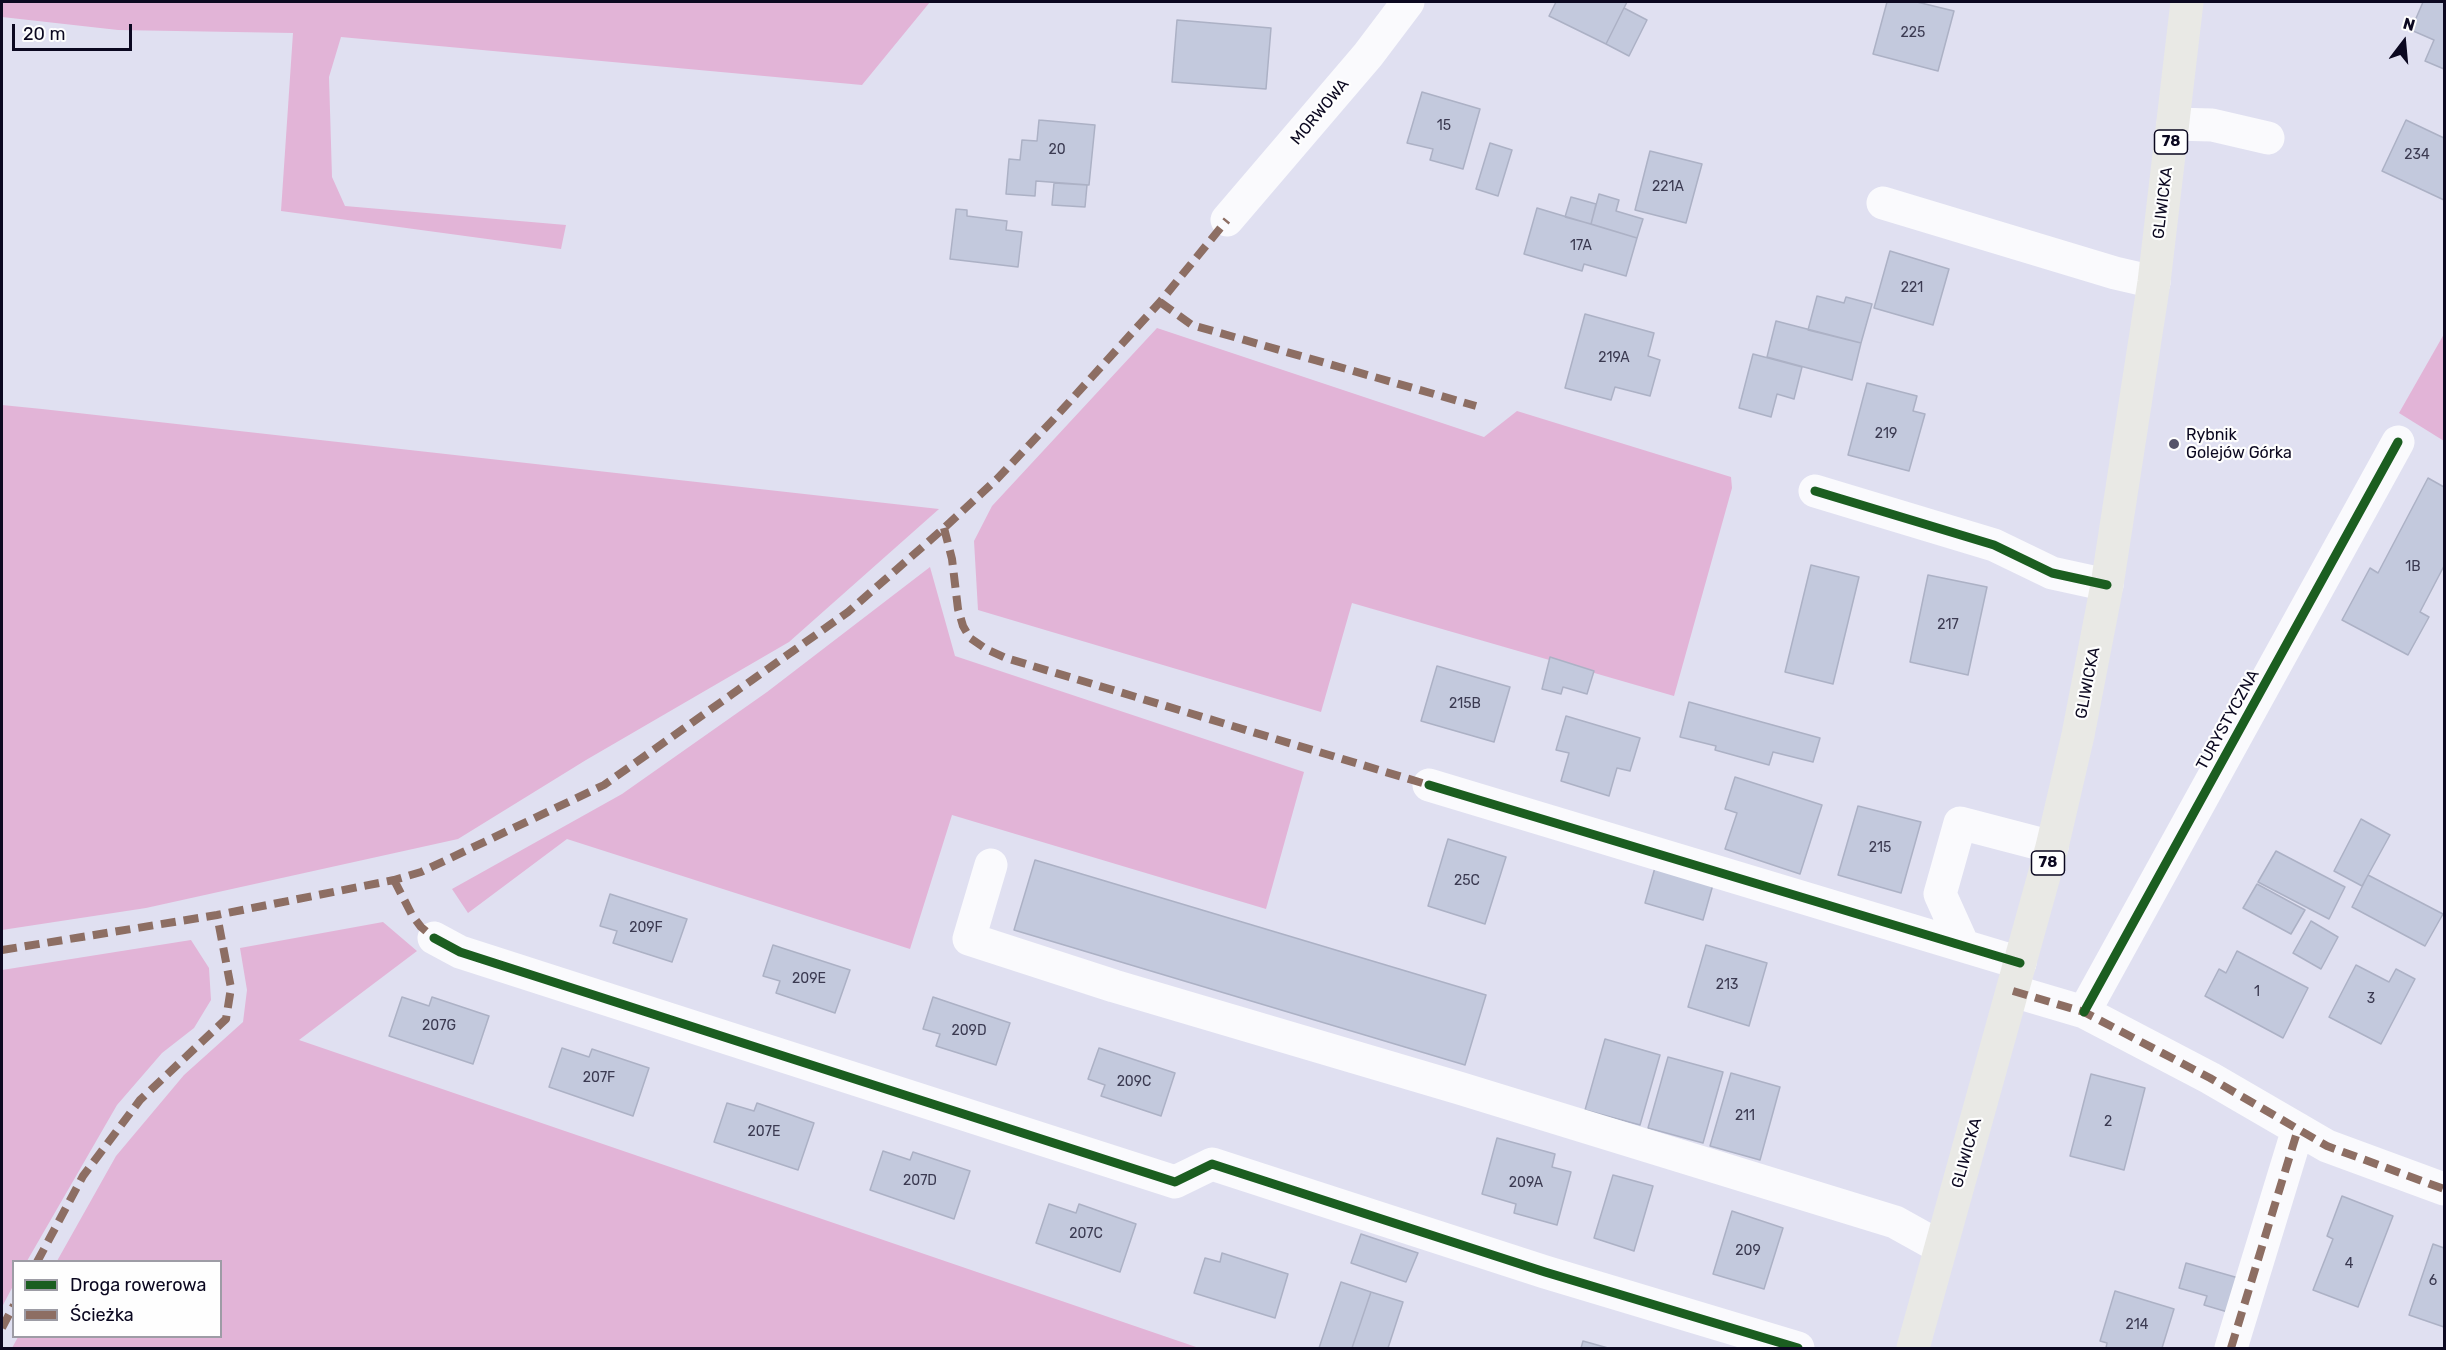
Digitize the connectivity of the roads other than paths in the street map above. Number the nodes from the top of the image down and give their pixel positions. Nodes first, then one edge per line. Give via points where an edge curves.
1 (1408, 2) edge
2 (2187, 2) edge
3 (2173, 124) junction
4 (2268, 138) dead end
5 (1883, 202) dead end
6 (1227, 220) dead end
7 (2154, 282) junction
8 (2398, 442) dead end
9 (1815, 490) dead end
10 (2107, 585) junction
11 (1429, 785) dead end
12 (2052, 847) junction
13 (991, 865) dead end
14 (435, 938) dead end
15 (1963, 945) junction
16 (2017, 977) junction
17 (2084, 1012) junction
18 (2298, 1129) junction
19 (2445, 1189) edge
20 (1940, 1247) junction
21 (1798, 1348) edge
22 (1913, 1348) edge
23 (2231, 1348) edge

1 - 6 street, MORWOWA via 1368,55
2 - 3 main road, GLIWICKA / 78
3 - 4 street via 2212,125
3 - 7 main road, GLIWICKA / 78
5 - 7 street
7 - 10 main road, GLIWICKA / 78
8 - 17 street, TURYSTYCZNA
9 - 10 street via 1994,545 2052,573
10 - 12 main road, GLIWICKA / 78
11 - 15 street
12 - 15 street via 1960,823 1940,894
12 - 16 main road, GLIWICKA / 78
13 - 20 street via 969,939 1895,1222
14 - 21 street via 460,952 1175,1182 1212,1164 1545,1272
15 - 16 street
16 - 17 street
16 - 20 main road, GLIWICKA / 78
17 - 18 street
18 - 19 street via 2327,1146
18 - 23 street
20 - 22 main road, GLIWICKA / 78

